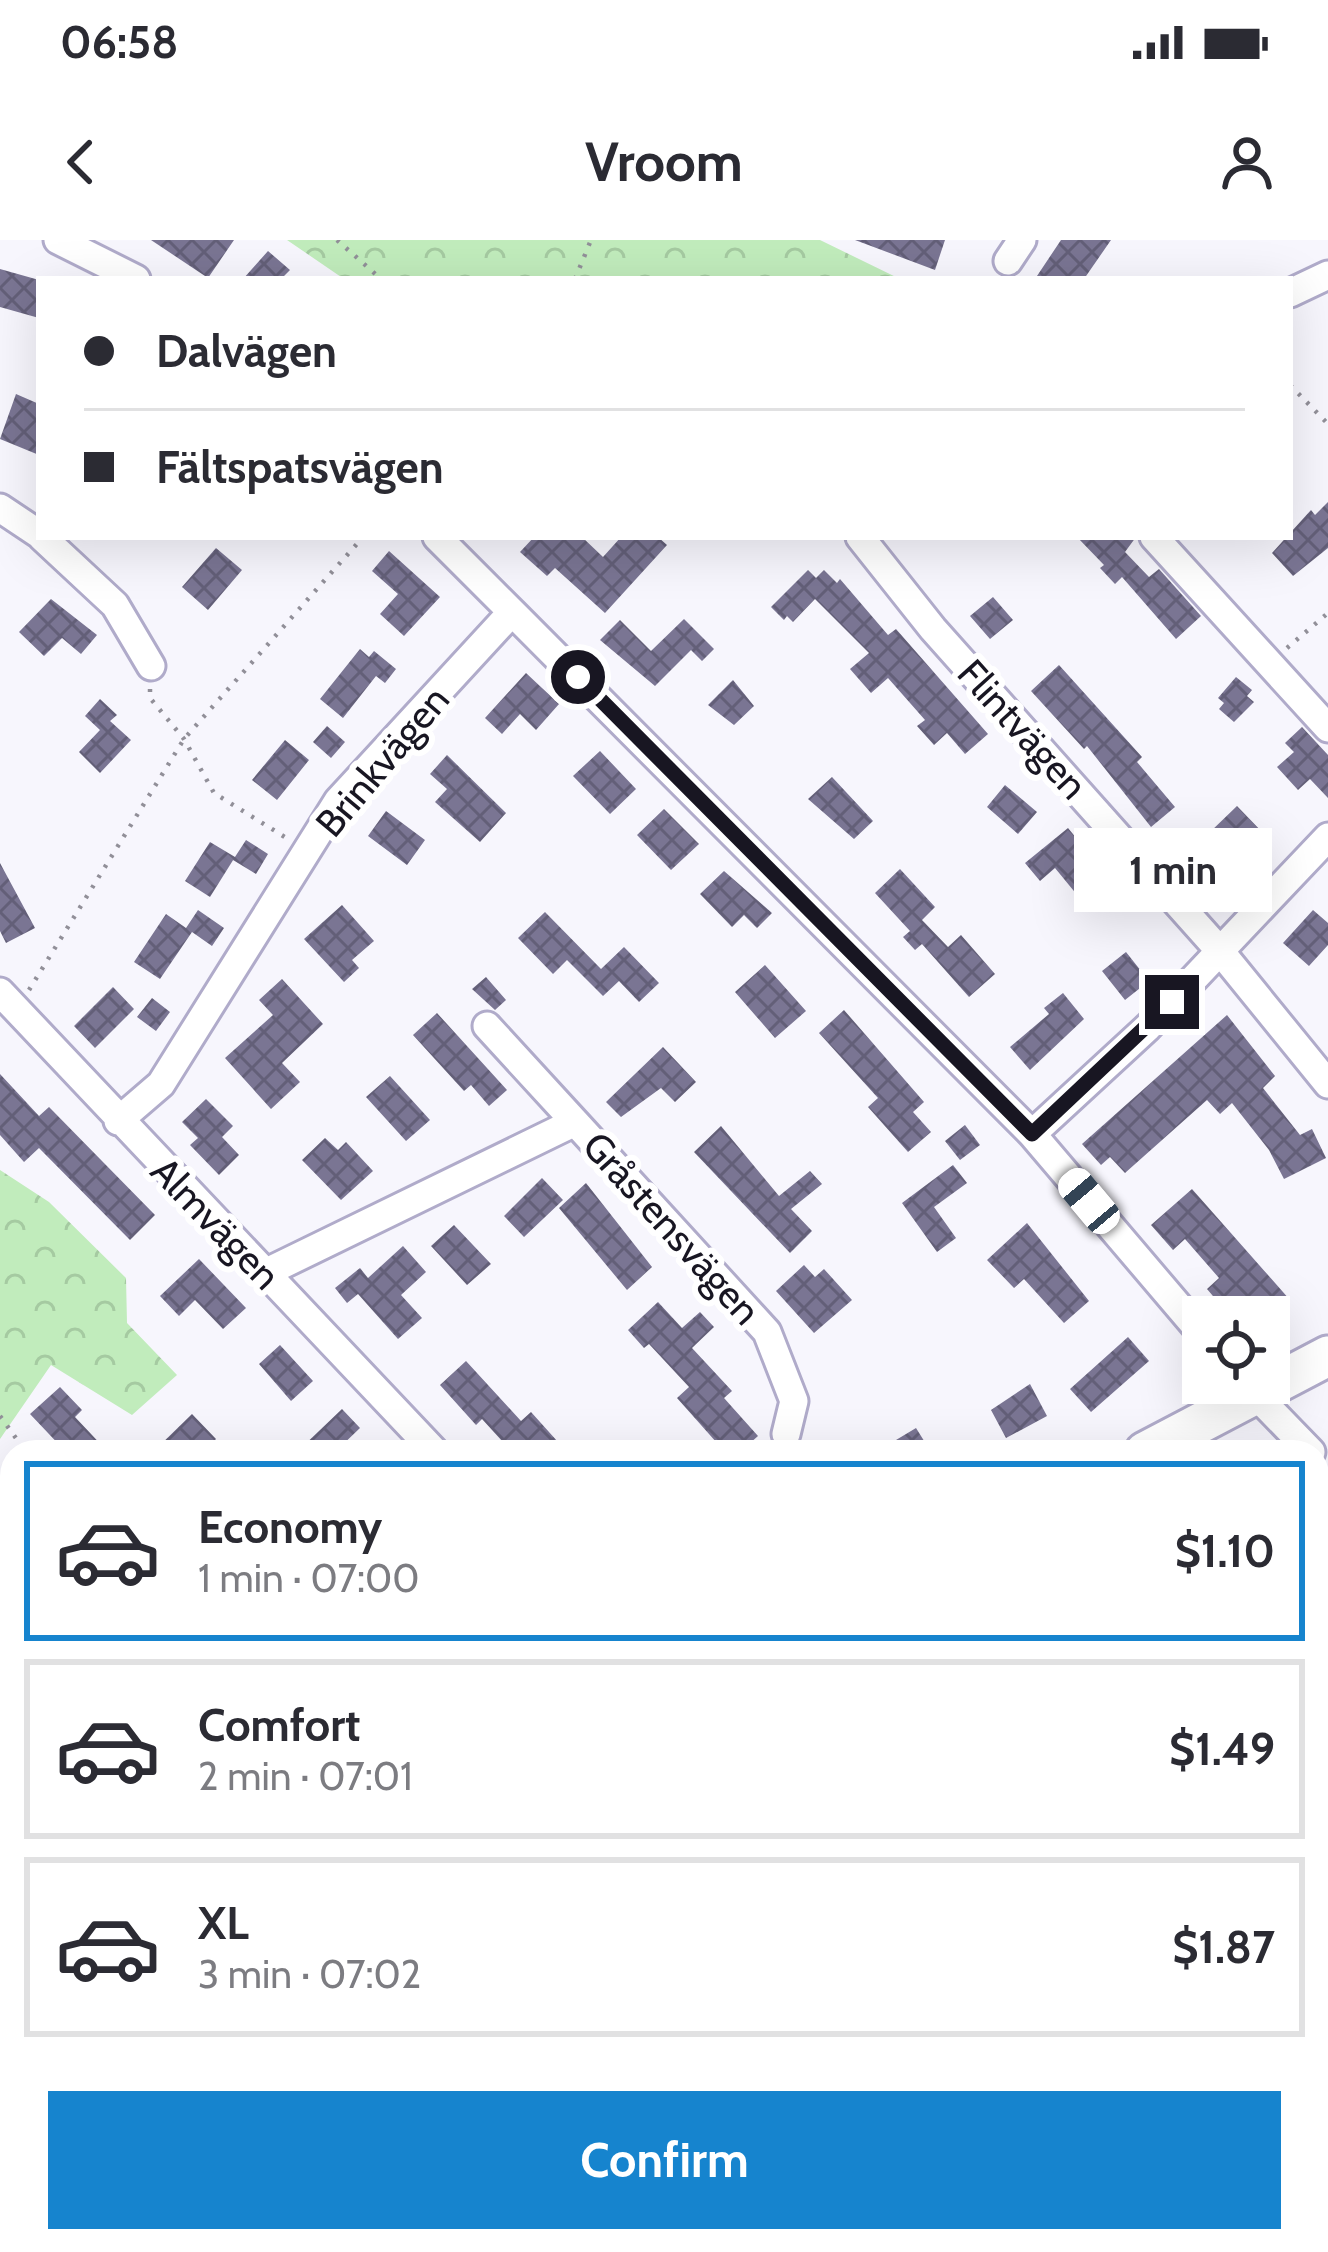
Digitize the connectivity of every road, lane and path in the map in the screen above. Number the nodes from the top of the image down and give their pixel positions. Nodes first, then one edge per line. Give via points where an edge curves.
1 (58, 240) edge
2 (337, 240) edge
3 (591, 240) edge
4 (1328, 275) edge
5 (130, 276) edge
6 (378, 276) edge
7 (576, 276) edge
8 (1293, 291) edge
9 (1293, 388) edge
10 (1328, 424) edge
11 (0, 508) edge
12 (36, 533) edge
13 (44, 540) edge
14 (360, 540) edge
15 (440, 540) edge
16 (862, 540) edge
17 (1157, 540) edge
18 (512, 611) junction
19 (1328, 613) edge
20 (1269, 664) junction
21 (151, 666) joint
22 (1328, 728) edge
23 (184, 739) junction
24 (1328, 837) edge
25 (308, 851) junction
26 (1220, 952) junction
27 (7, 1003) edge
28 (487, 1026) dead end
29 (1328, 1084) edge
30 (118, 1121) junction
31 (575, 1122) junction
32 (1032, 1134) junction
33 (265, 1274) junction
34 (1182, 1310) edge
35 (1328, 1356) edge
36 (1290, 1371) edge
37 (1222, 1404) edge
38 (1265, 1404) edge
39 (786, 1434) dead end
40 (424, 1440) edge
41 (1164, 1440) edge
42 (1300, 1440) edge

1 - 5 street
2 - 6 path
3 - 7 path
4 - 8 street
9 - 10 path
11 - 12 street
13 - 21 street via 115,605
14 - 23 path
15 - 18 street
16 - 26 street, Flintvägen
17 - 20 street
18 - 25 street, Brinkvägen via 338,801
18 - 32 street
19 - 20 path
20 - 22 street
21 - 23 path via 150,698
23 - 25 path via 214,793
23 - 27 path
24 - 26 street
25 - 30 street, Brinkvägen via 161,1084
26 - 29 street, Flintvägen
26 - 32 street
27 - 30 street, Almvägen
28 - 31 street, Gråstensvägen
30 - 33 street, Almvägen
31 - 33 street, Gråstensvägen
31 - 39 street, Gråstensvägen via 767,1332 794,1401
32 - 34 street
33 - 40 street, Almvägen
35 - 36 street
37 - 41 street
38 - 42 street

